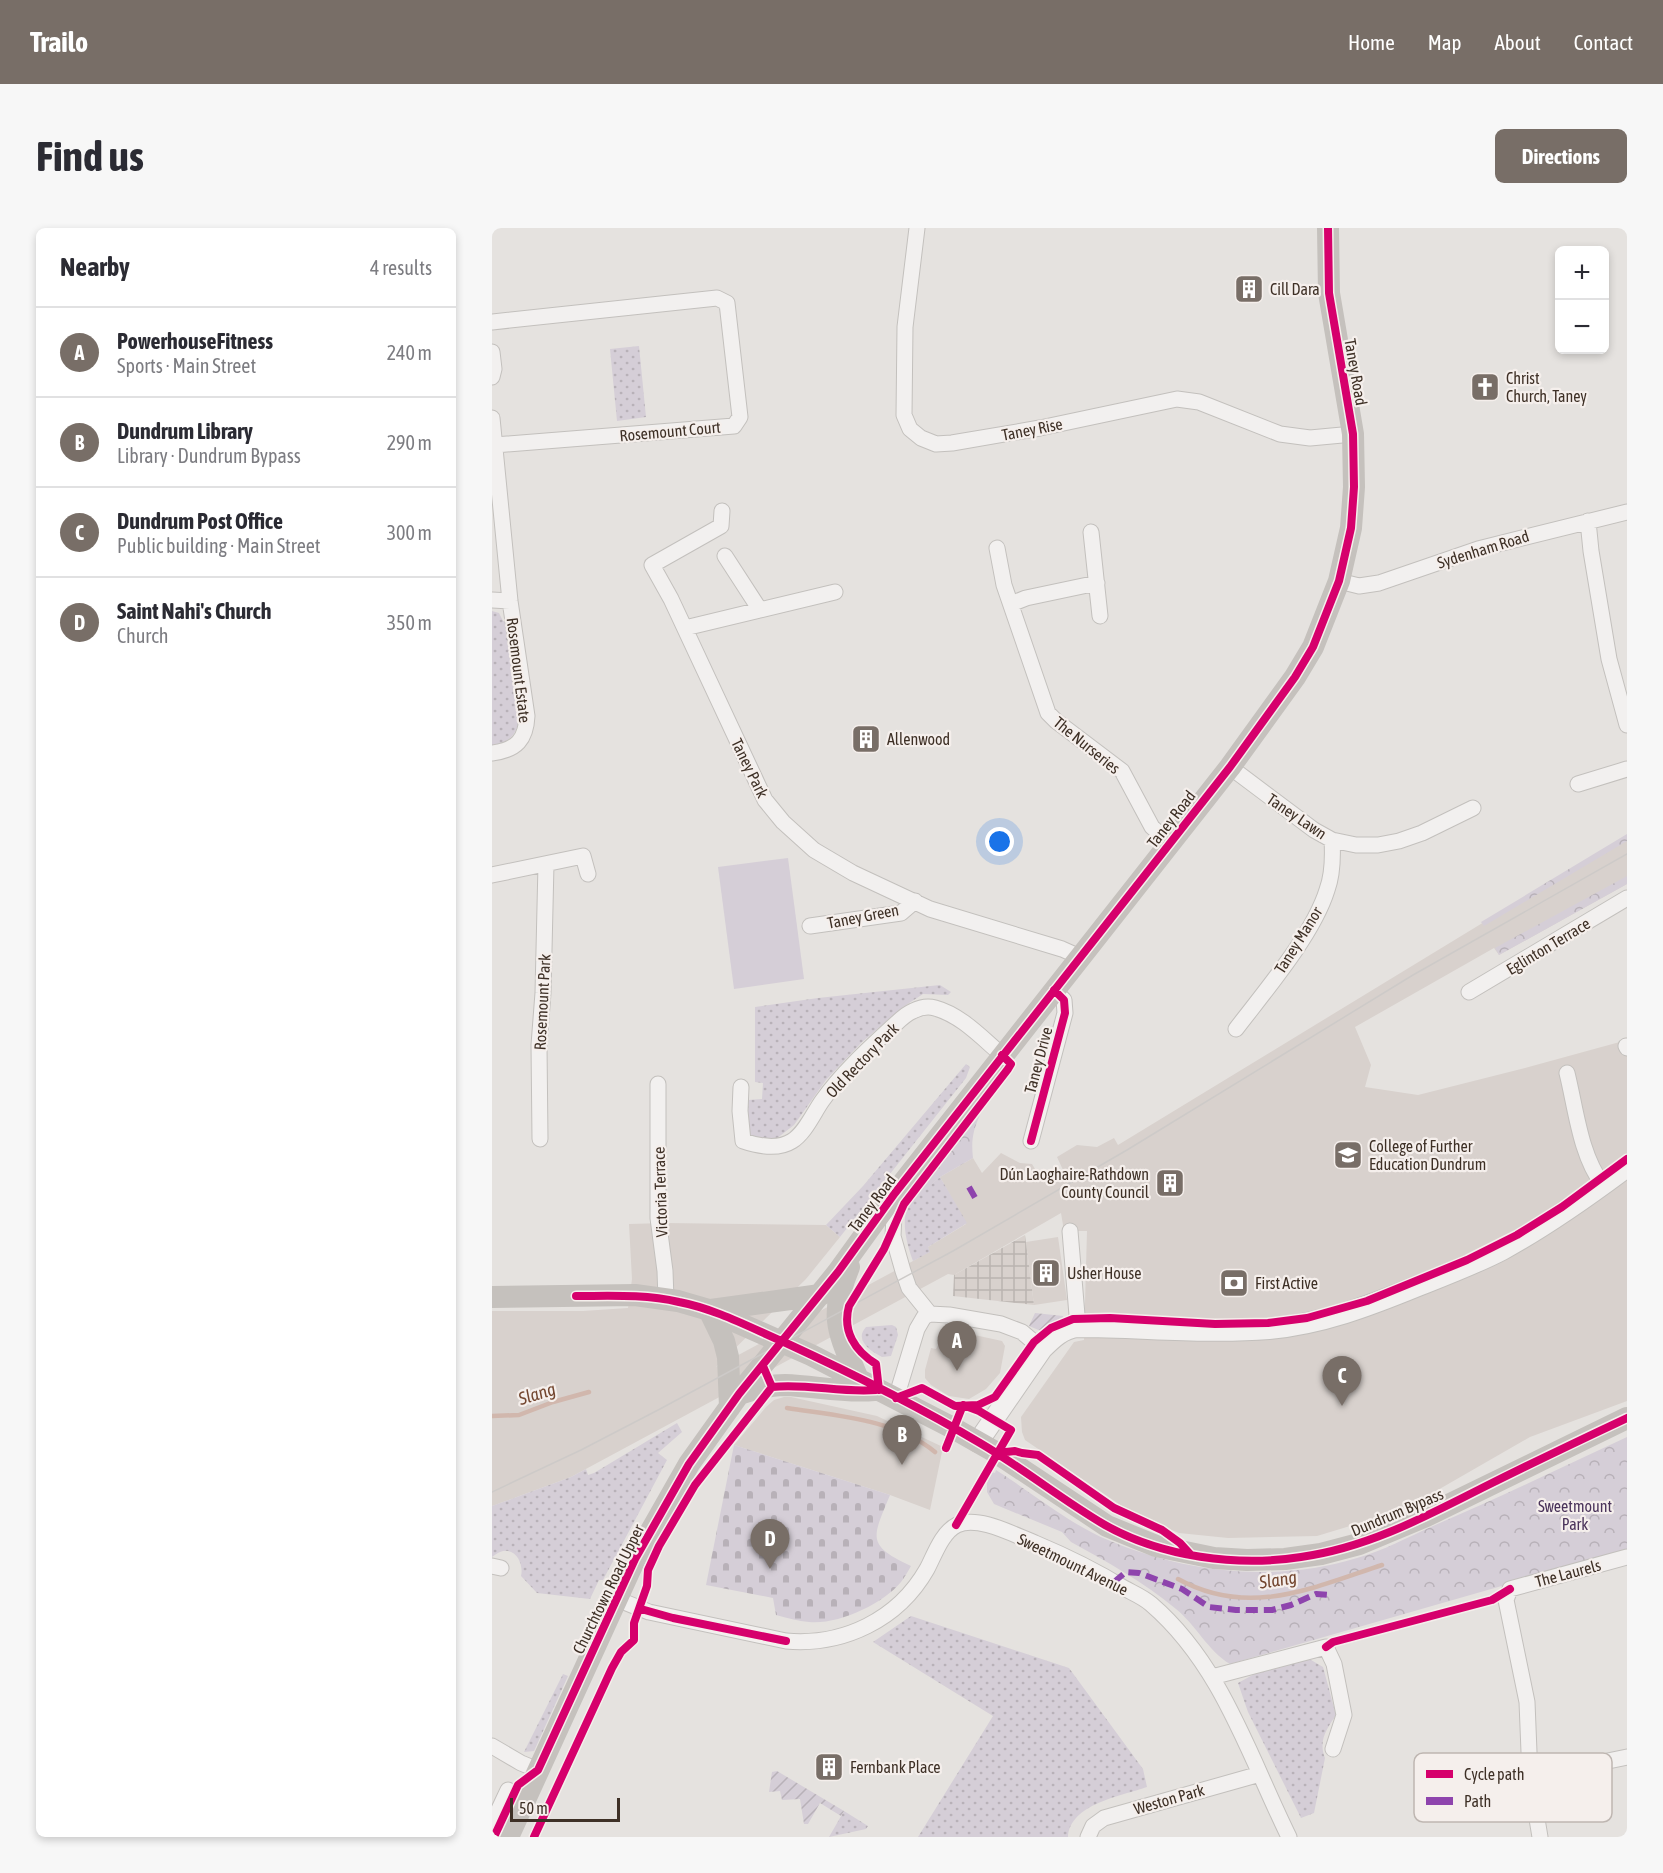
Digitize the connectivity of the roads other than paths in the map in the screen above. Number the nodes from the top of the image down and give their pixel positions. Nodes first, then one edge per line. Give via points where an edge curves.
1 (916, 228) edge
2 (1328, 228) edge
3 (492, 322) edge
4 (492, 352) edge
5 (492, 377) edge
6 (492, 418) edge
7 (1353, 434) junction
8 (495, 445) junction
9 (722, 511) dead end
10 (1627, 512) edge
11 (1588, 521) junction
12 (1091, 532) dead end
13 (997, 548) dead end
14 (725, 556) dead end
15 (1339, 581) junction
16 (1097, 583) junction
17 (835, 592) dead end
18 (492, 600) edge
19 (510, 601) junction
20 (1011, 604) junction
21 (760, 610) junction
22 (1100, 616) dead end
23 (685, 628) junction
24 (1627, 724) edge
25 (492, 753) edge
26 (1230, 766) junction
27 (1627, 769) edge
28 (1578, 784) dead end
29 (1473, 808) dead end
30 (1332, 840) junction
31 (1169, 842) junction
32 (546, 864) junction
33 (588, 874) dead end
34 (492, 875) edge
35 (1627, 898) edge
36 (915, 901) junction
37 (810, 926) dead end
38 (1080, 957) junction
39 (1054, 990) junction
40 (1469, 992) dead end
41 (1236, 1029) dead end
42 (1002, 1055) junction
43 (1568, 1073) dead end
44 (658, 1084) dead end
45 (741, 1087) dead end
46 (540, 1139) dead end
47 (1031, 1141) dead end
48 (1627, 1167) edge
49 (1603, 1185) junction
50 (895, 1193) junction
51 (1070, 1231) dead end
52 (861, 1239) junction
53 (820, 1295) junction
54 (492, 1297) edge
55 (666, 1299) junction
56 (709, 1310) junction
57 (930, 1314) junction
58 (1078, 1327) junction
59 (783, 1342) junction
60 (1042, 1349) junction
61 (858, 1379) junction
62 (887, 1394) junction
63 (734, 1400) junction
64 (1627, 1418) edge
65 (978, 1442) junction
66 (1005, 1531) joint
67 (1627, 1557) edge
68 (617, 1599) junction
69 (1212, 1677) junction
70 (492, 1746) edge
71 (1333, 1749) dead end
72 (1529, 1753) edge
73 (1627, 1757) edge
74 (1612, 1760) edge
75 (538, 1770) junction
76 (1260, 1774) junction
77 (508, 1790) dead end
78 (1538, 1822) edge
79 (492, 1824) edge
80 (508, 1837) edge
81 (1088, 1837) edge
82 (1289, 1837) edge
83 (1540, 1837) edge

1 - 7 street, Taney Rise via 905,327 904,415 910,429 921,438 936,444 952,443 1177,399 1198,402 1280,434 1310,438
2 - 7 main road, Taney Road via 1329,293
3 - 8 street, Rosemount Court via 717,298 727,303 741,417 734,426
4 - 5 street
6 - 8 street, Rosemount Estate
7 - 15 main road, Taney Road via 1351,528
8 - 19 street, Rosemount Estate
9 - 23 street, Taney Park via 721,526 652,565
10 - 11 street, Sydenham Road
11 - 15 street, Sydenham Road via 1478,549 1379,583 1359,586
11 - 24 street via 1609,659
12 - 16 street
13 - 20 street, The Nurseries
14 - 21 street
15 - 26 main road, Taney Road via 1304,663
16 - 20 street
16 - 22 street
17 - 21 street
18 - 19 street, Rosemount Estate
19 - 25 street, Rosemount Estate via 526,730 512,747
20 - 31 street, The Nurseries via 1048,713 1122,771 1152,826
21 - 23 street
23 - 36 street, Taney Park via 765,800 783,822 814,850
26 - 30 street, Taney Lawn
26 - 31 main road, Taney Road
27 - 28 street
29 - 30 street, Taney Lawn via 1399,841 1356,845
30 - 41 street, Taney Manor via 1332,873 1312,923
31 - 38 main road, Taney Road
32 - 33 street via 583,856
32 - 34 street
32 - 46 street, Rosemount Park via 539,1044
35 - 40 street, Eglinton Terrace
36 - 37 street, Taney Green via 901,913
36 - 38 street, Taney Park
38 - 39 main road, Taney Road
39 - 42 main road, Taney Road
39 - 47 street, Taney Drive via 1064,1000 1065,1013
42 - 45 street, Old Rectory Park via 951,1014 933,1008 910,1011 848,1070 792,1141 778,1147 743,1141
42 - 50 main road, Taney Road
43 - 49 street via 1588,1156
44 - 55 street, Victoria Terrace via 658,1218
48 - 49 street
49 - 58 street via 1492,1255 1350,1313 1267,1329
50 - 52 main road, Taney Road
50 - 57 street via 894,1236 903,1271 909,1288
51 - 58 street
52 - 53 main road, Taney Road
52 - 61 main road via 846,1274 837,1318 842,1343
53 - 56 main road
53 - 59 main road, Taney Road
54 - 55 main road via 634,1295
55 - 56 main road
56 - 59 main road, Dundrum Bypass
56 - 63 main road via 724,1341
57 - 60 street via 1008,1326
57 - 62 street via 917,1329
58 - 60 street via 1061,1332
59 - 61 main road, Dundrum Bypass
59 - 63 main road, Churchtown Road Upper
60 - 65 street
61 - 62 main road, Dundrum Bypass
62 - 63 main road via 785,1385 757,1388
62 - 65 main road, Dundrum Bypass
63 - 68 main road, Churchtown Road Upper via 663,1507
64 - 65 main road, Dundrum Bypass via 1377,1538 1321,1554 1266,1560 1198,1555 1131,1537
66 - 68 street, Churchtown Road Upper via 975,1522 956,1525 939,1545 918,1584 898,1606 839,1638 776,1640 649,1612
66 - 69 street, Sweetmount Avenue via 1100,1573 1150,1603 1183,1635
67 - 72 street, The Laurels via 1510,1589 1506,1600 1527,1702
68 - 75 main road, Churchtown Road Upper
69 - 71 street via 1326,1647 1334,1664 1344,1715
69 - 76 street, Sweetmount Avenue
70 - 75 street
73 - 74 street
75 - 80 main road, Churchtown Road Upper
76 - 81 street, Weston Park via 1104,1818 1093,1826
76 - 82 street, Sweetmount Avenue
77 - 79 street
78 - 83 street

